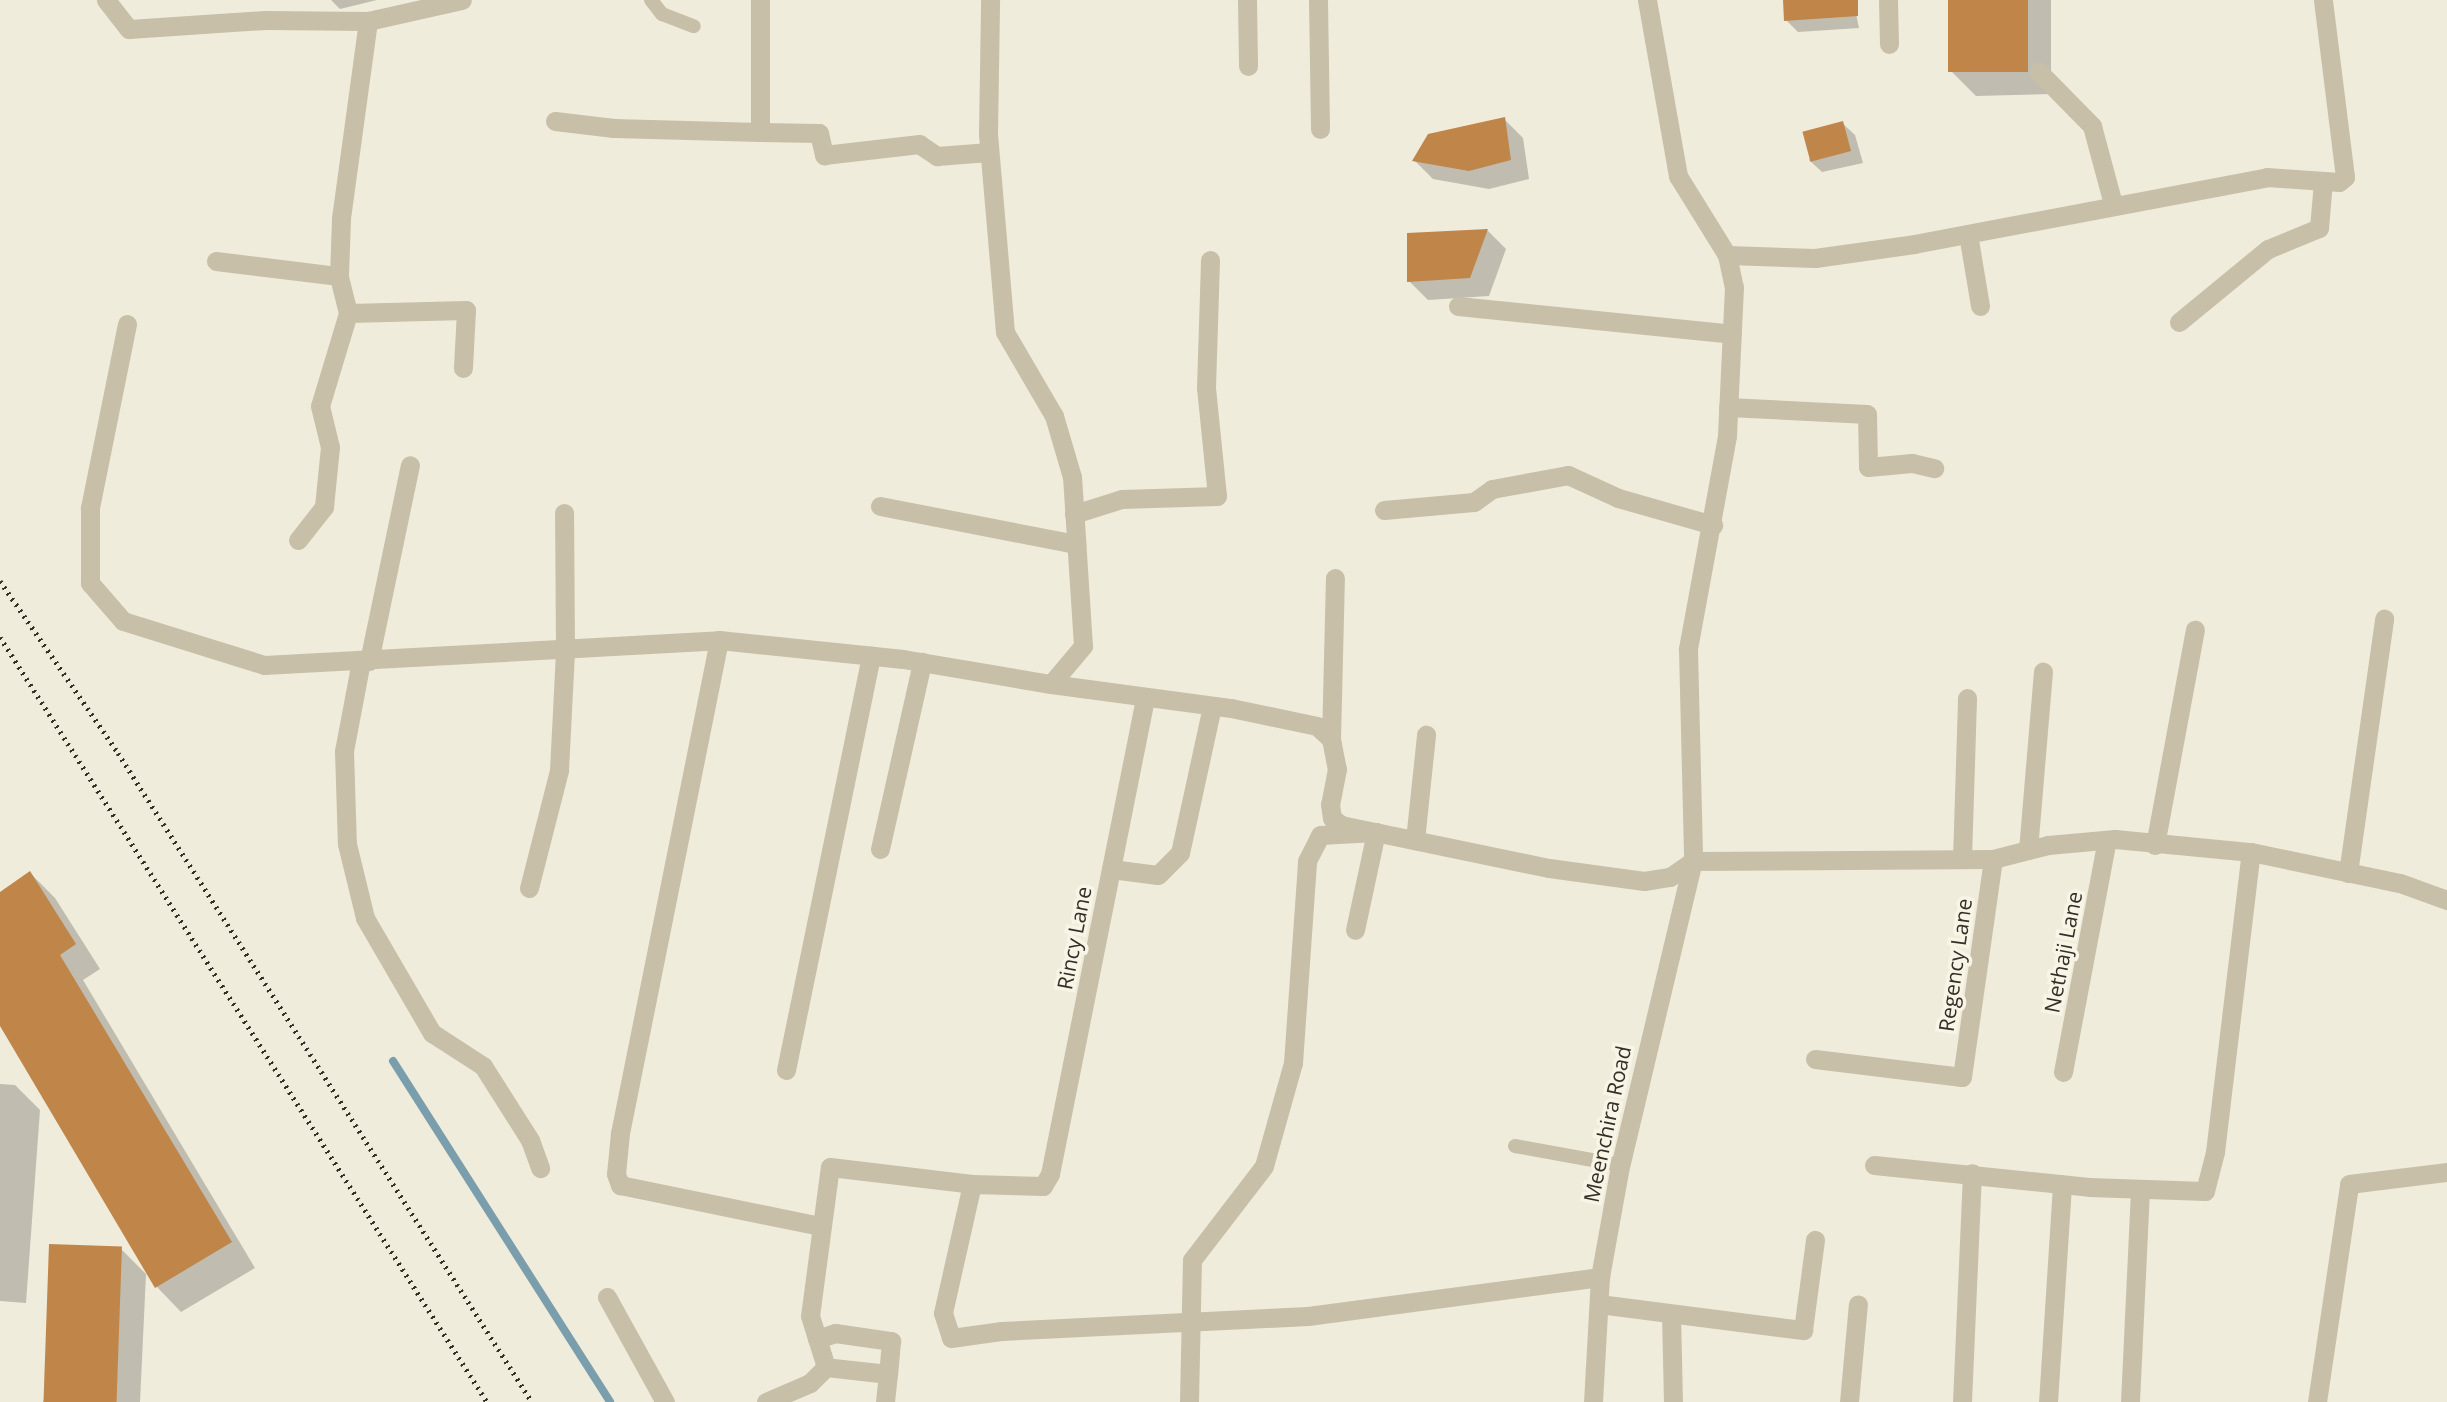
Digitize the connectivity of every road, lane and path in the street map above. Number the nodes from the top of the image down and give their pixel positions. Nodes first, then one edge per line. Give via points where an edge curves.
1 (106, 0) edge
2 (462, 0) edge
3 (651, 0) edge
4 (760, 0) edge
5 (990, 0) edge
6 (1247, 0) edge
7 (1318, 0) edge
8 (1647, 0) edge
9 (1888, 0) edge
10 (2323, 0) edge
11 (368, 21) junction
12 (694, 26) dead end
13 (1889, 44) dead end
14 (1248, 66) dead end
15 (2039, 72) dead end
16 (555, 121) dead end
17 (1320, 129) dead end
18 (760, 132) junction
19 (989, 152) junction
20 (2323, 181) junction
21 (2113, 204) junction
22 (1968, 234) junction
23 (1727, 255) junction
24 (1210, 260) dead end
25 (216, 261) dead end
26 (340, 276) junction
27 (1458, 306) dead end
28 (1980, 306) dead end
29 (348, 313) junction
30 (2179, 322) dead end
31 (127, 324) dead end
32 (1732, 334) junction
33 (463, 368) dead end
34 (1728, 407) junction
35 (410, 465) dead end
36 (1934, 468) dead end
37 (880, 506) dead end
38 (1384, 510) dead end
39 (564, 513) dead end
40 (1074, 514) junction
41 (1713, 525) junction
42 (298, 540) dead end
43 (1076, 544) junction
44 (1335, 578) dead end
45 (2384, 619) dead end
46 (2195, 630) dead end
47 (719, 640) junction
48 (565, 650) junction
49 (871, 656) junction
50 (365, 661) junction
51 (922, 662) junction
52 (2043, 673) dead end
53 (1051, 684) junction
54 (1145, 697) junction
55 (1967, 698) dead end
56 (1212, 706) junction
57 (1426, 735) dead end
58 (1331, 739) junction
59 (1376, 832) junction
60 (1415, 840) junction
61 (2107, 840) junction
62 (2155, 845) junction
63 (880, 849) dead end
64 (2028, 850) junction
65 (2251, 852) junction
66 (1962, 859) junction
67 (1993, 859) junction
68 (1693, 861) junction
69 (1111, 869) junction
70 (2348, 873) junction
71 (529, 888) dead end
72 (2447, 900) edge
73 (1355, 930) dead end
74 (1815, 1059) dead end
75 (786, 1070) dead end
76 (2063, 1072) dead end
77 (1515, 1146) dead end
78 (1620, 1165) junction
79 (1874, 1165) dead end
80 (540, 1168) dead end
81 (2447, 1172) edge
82 (1972, 1173) junction
83 (972, 1184) junction
84 (2062, 1184) junction
85 (2140, 1189) junction
86 (818, 1226) junction
87 (1815, 1240) dead end
88 (1600, 1277) junction
89 (607, 1297) dead end
90 (1599, 1304) junction
91 (1858, 1304) dead end
92 (1671, 1314) junction
93 (1191, 1320) junction
94 (817, 1339) junction
95 (826, 1367) junction
96 (888, 1374) junction
97 (665, 1402) edge
98 (766, 1402) edge
99 (885, 1402) edge
100 (1189, 1402) edge
101 (1593, 1402) edge
102 (1672, 1402) edge
103 (1849, 1402) edge
104 (1962, 1402) edge
105 (2048, 1402) edge
106 (2130, 1402) edge
107 (2317, 1402) edge

1 - 11 street via 129,29 266,20
2 - 11 street
3 - 12 lane via 662,14
4 - 18 street
5 - 19 street
6 - 14 street
7 - 17 street
8 - 23 street via 1678,176
9 - 13 street
10 - 20 street via 2345,177 2339,182
11 - 26 street via 341,218
15 - 21 street via 2092,127
16 - 18 street via 614,128
18 - 19 street via 818,133 824,155 919,144 937,156
19 - 40 street via 1005,332 1054,416 1072,477
20 - 21 street via 2267,177
20 - 30 street via 2319,229 2268,249
21 - 22 street
22 - 23 street via 1815,258
22 - 28 street
23 - 32 street, Meenchira Road via 1734,287
24 - 40 street via 1206,388 1217,496 1122,499
25 - 26 street
26 - 29 street
27 - 32 street
29 - 33 street via 466,310
29 - 42 street via 320,406 330,447 324,507
31 - 50 street via 90,508 90,583 123,621 264,665
32 - 34 street, Meenchira Road
34 - 36 street via 1867,414 1868,467 1912,463
34 - 41 street, Meenchira Road
35 - 50 street
37 - 43 street
38 - 41 street via 1474,502 1492,489 1568,475 1618,498
39 - 48 street
40 - 43 street
41 - 68 street, Meenchira Road via 1688,649
43 - 53 street via 1083,646
44 - 58 street
45 - 70 street
46 - 62 street
47 - 48 street
47 - 49 street
47 - 86 street via 620,1133 616,1174 620,1185
48 - 50 street
48 - 71 street via 559,770
49 - 51 street
49 - 75 street
50 - 80 street via 344,751 347,844 365,918 432,1033 484,1066 530,1140
51 - 53 street
51 - 63 street
52 - 64 street
53 - 54 street
54 - 56 street
54 - 69 street, Rincy Lane
55 - 66 street
56 - 58 street via 1317,726
56 - 69 street via 1180,853 1158,875
57 - 60 street
58 - 59 street via 1337,769 1329,803 1332,818 1342,825
59 - 60 street
59 - 73 street
59 - 93 street via 1320,835 1307,861 1293,1063 1264,1166 1192,1259
60 - 68 street via 1644,881 1670,877
61 - 62 street
61 - 64 street
61 - 76 street, Nethaji Lane
62 - 65 street
64 - 67 street
65 - 70 street
65 - 85 street via 2215,1152 2205,1191
66 - 67 street
66 - 68 street
67 - 74 street, Regency Lane via 1962,1077
68 - 78 street, Meenchira Road
69 - 83 street, Rincy Lane via 1050,1174 1043,1186
70 - 72 street
77 - 78 lane
78 - 88 street, Meenchira Road
79 - 82 street
81 - 107 street via 2349,1184
82 - 84 street
82 - 104 street
83 - 86 street via 830,1167
83 - 93 street via 943,1313 951,1338
84 - 85 street
84 - 105 street
85 - 106 street
86 - 94 street via 810,1316
87 - 92 street via 1803,1329
88 - 90 street, Meenchira Road
88 - 93 street via 1308,1317
89 - 97 street
90 - 92 street
90 - 101 street, Meenchira Road
91 - 103 street
92 - 102 street
93 - 100 street
94 - 95 street
94 - 96 street via 835,1333 891,1341
95 - 96 street
95 - 98 street via 810,1383
96 - 99 street

